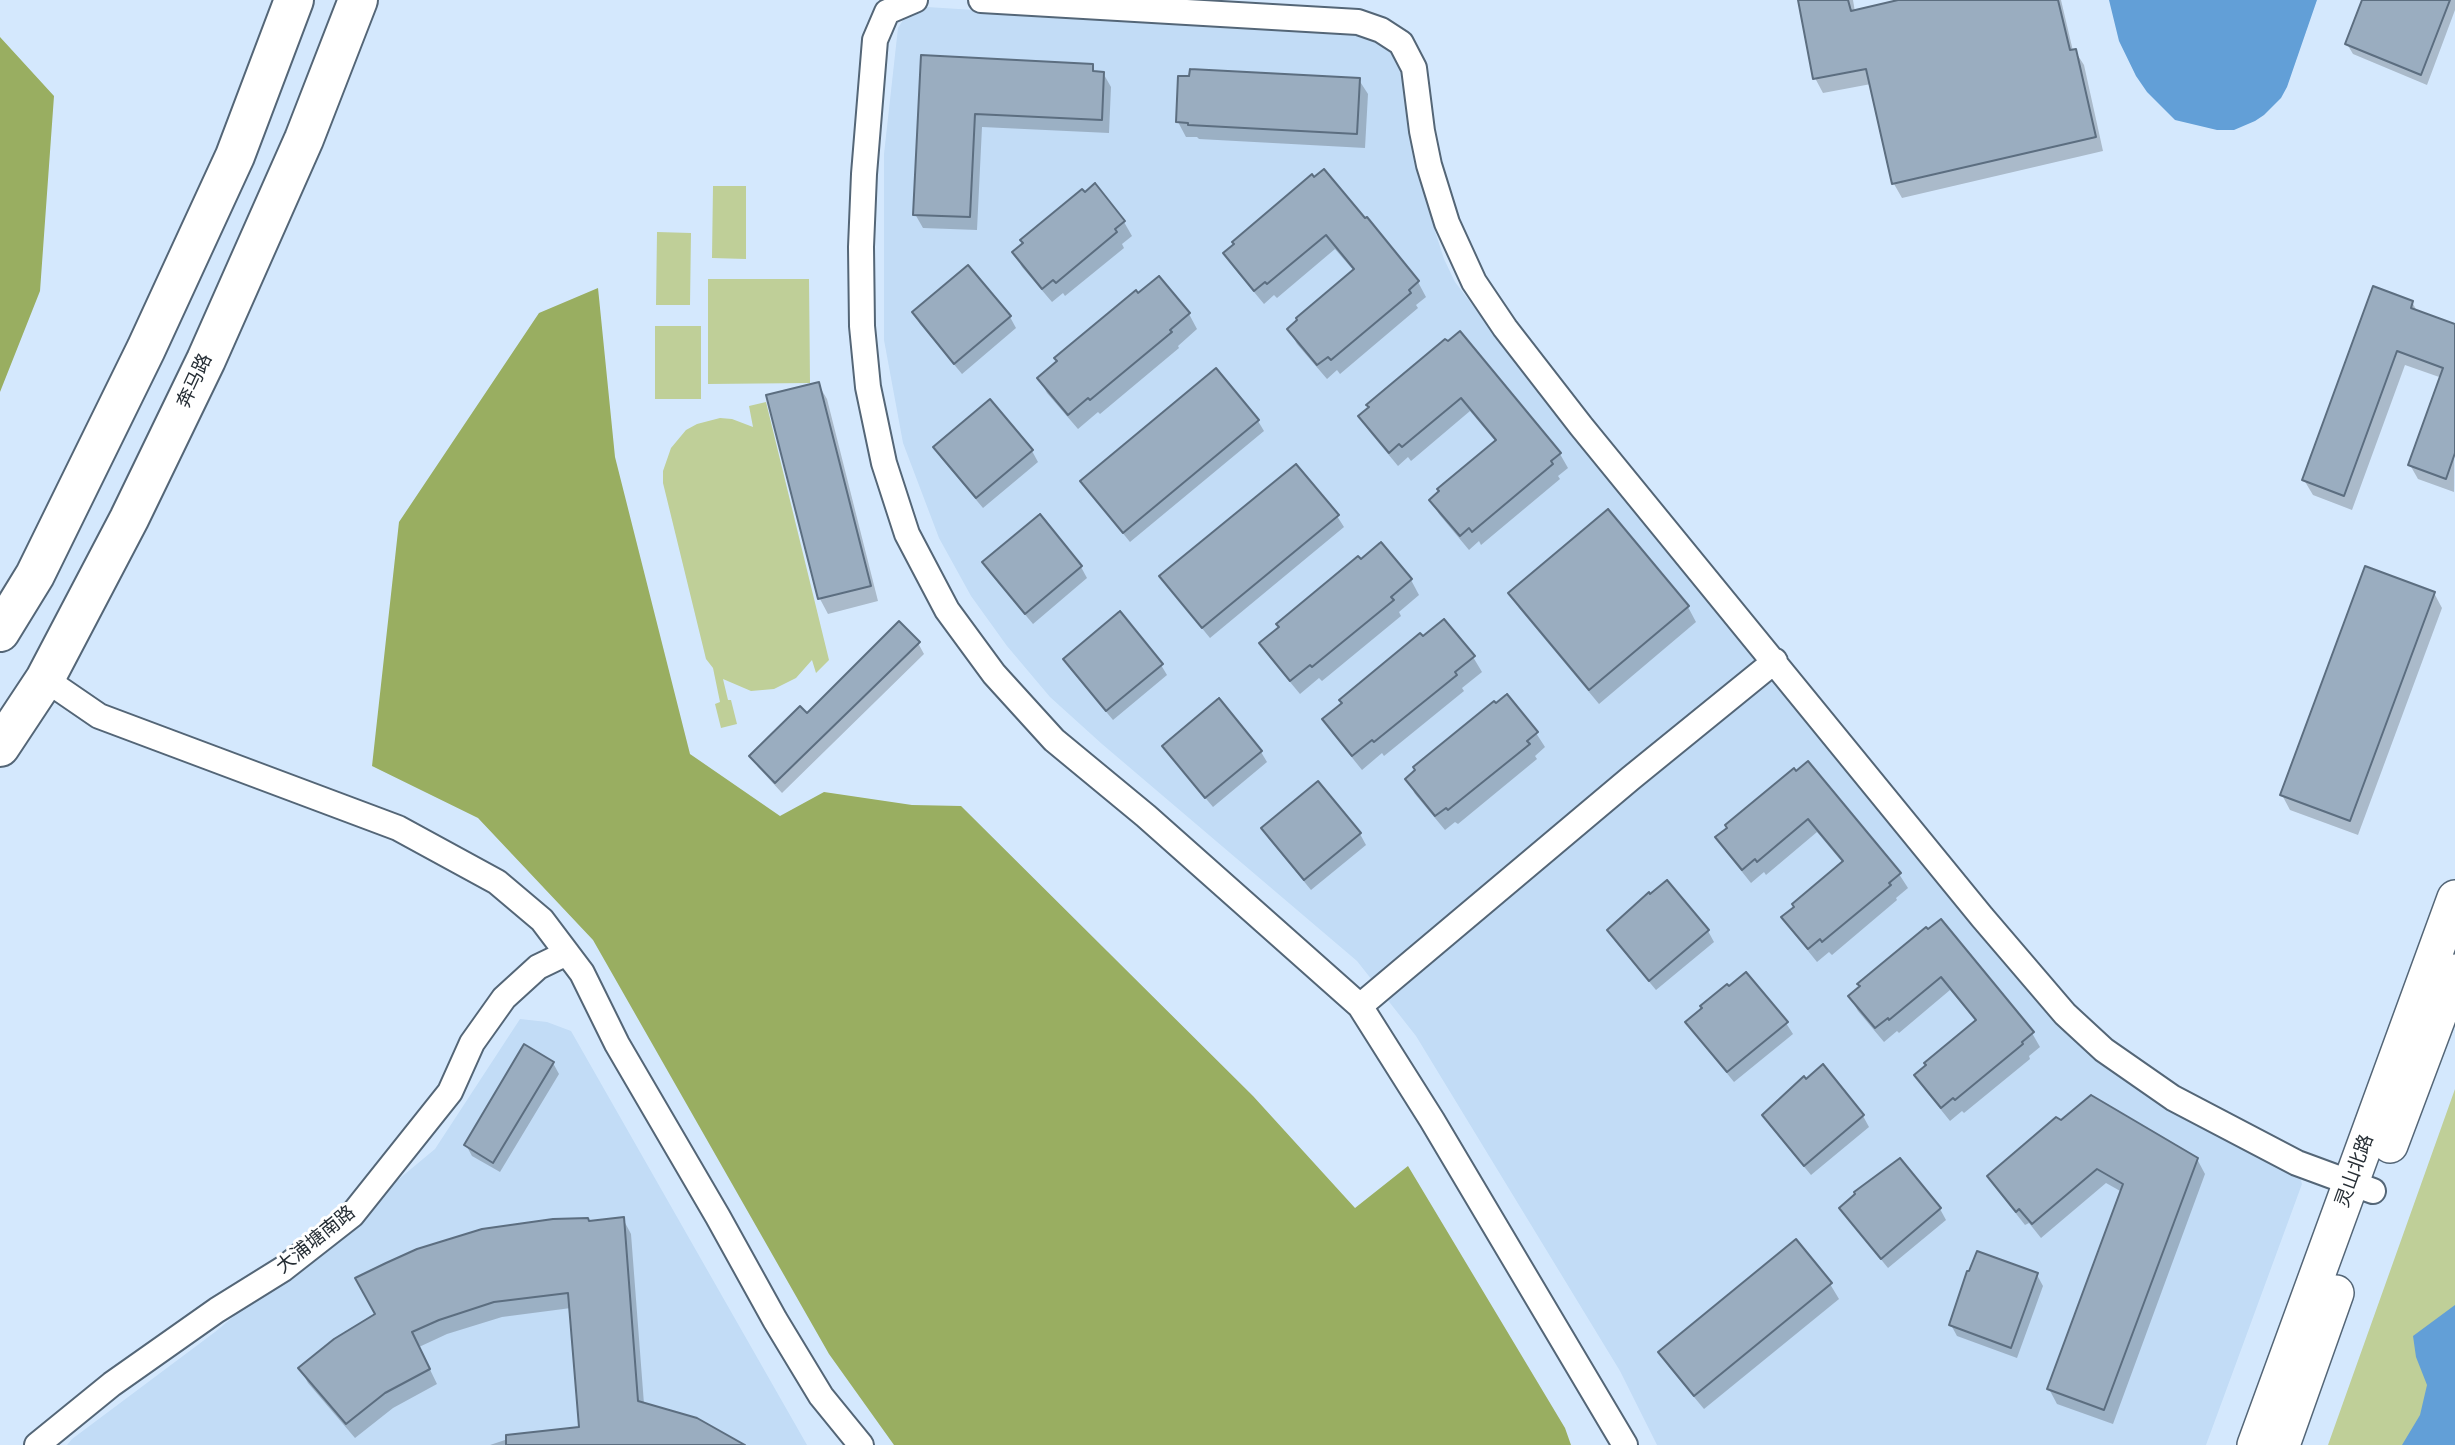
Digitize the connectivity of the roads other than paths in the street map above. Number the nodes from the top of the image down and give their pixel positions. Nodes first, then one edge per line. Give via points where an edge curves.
1 (294, 0) edge
2 (358, 0) edge
3 (915, 0) edge
4 (981, 0) edge
5 (0, 632) edge
6 (1775, 661) junction
7 (45, 679) junction
8 (0, 747) edge
9 (2455, 898) edge
10 (567, 953) junction
11 (2455, 972) edge
12 (1360, 1006) junction
13 (2362, 1187) junction
14 (37, 1445) edge
15 (861, 1445) edge
16 (1625, 1445) edge
17 (2255, 1445) edge
18 (2282, 1445) edge

1 - 5 main road via 235,156 146,349 35,575
2 - 7 main road, 奔马路 via 304,139 206,360
3 - 12 street via 887,12 874,40 861,247 868,387 884,463 907,534 947,610 994,674 1054,740
4 - 6 street via 1357,22 1381,30 1401,44 1414,68 1424,142 1447,223 1474,282 1581,426
6 - 12 street
6 - 13 street via 1982,917 2104,1050 2174,1098 2297,1163
7 - 8 main road, 奔马路
7 - 10 street via 99,716 398,828 497,882 542,920
9 - 13 street, 灵山北路
10 - 14 street, 大浦塘南路 via 538,967 503,998 472,1043 450,1092 352,1215 283,1269 111,1384
10 - 15 street via 775,1320 821,1396
11 - 13 street, 灵山北路
12 - 16 street
13 - 17 street, 灵山北路
13 - 18 street, 灵山北路

